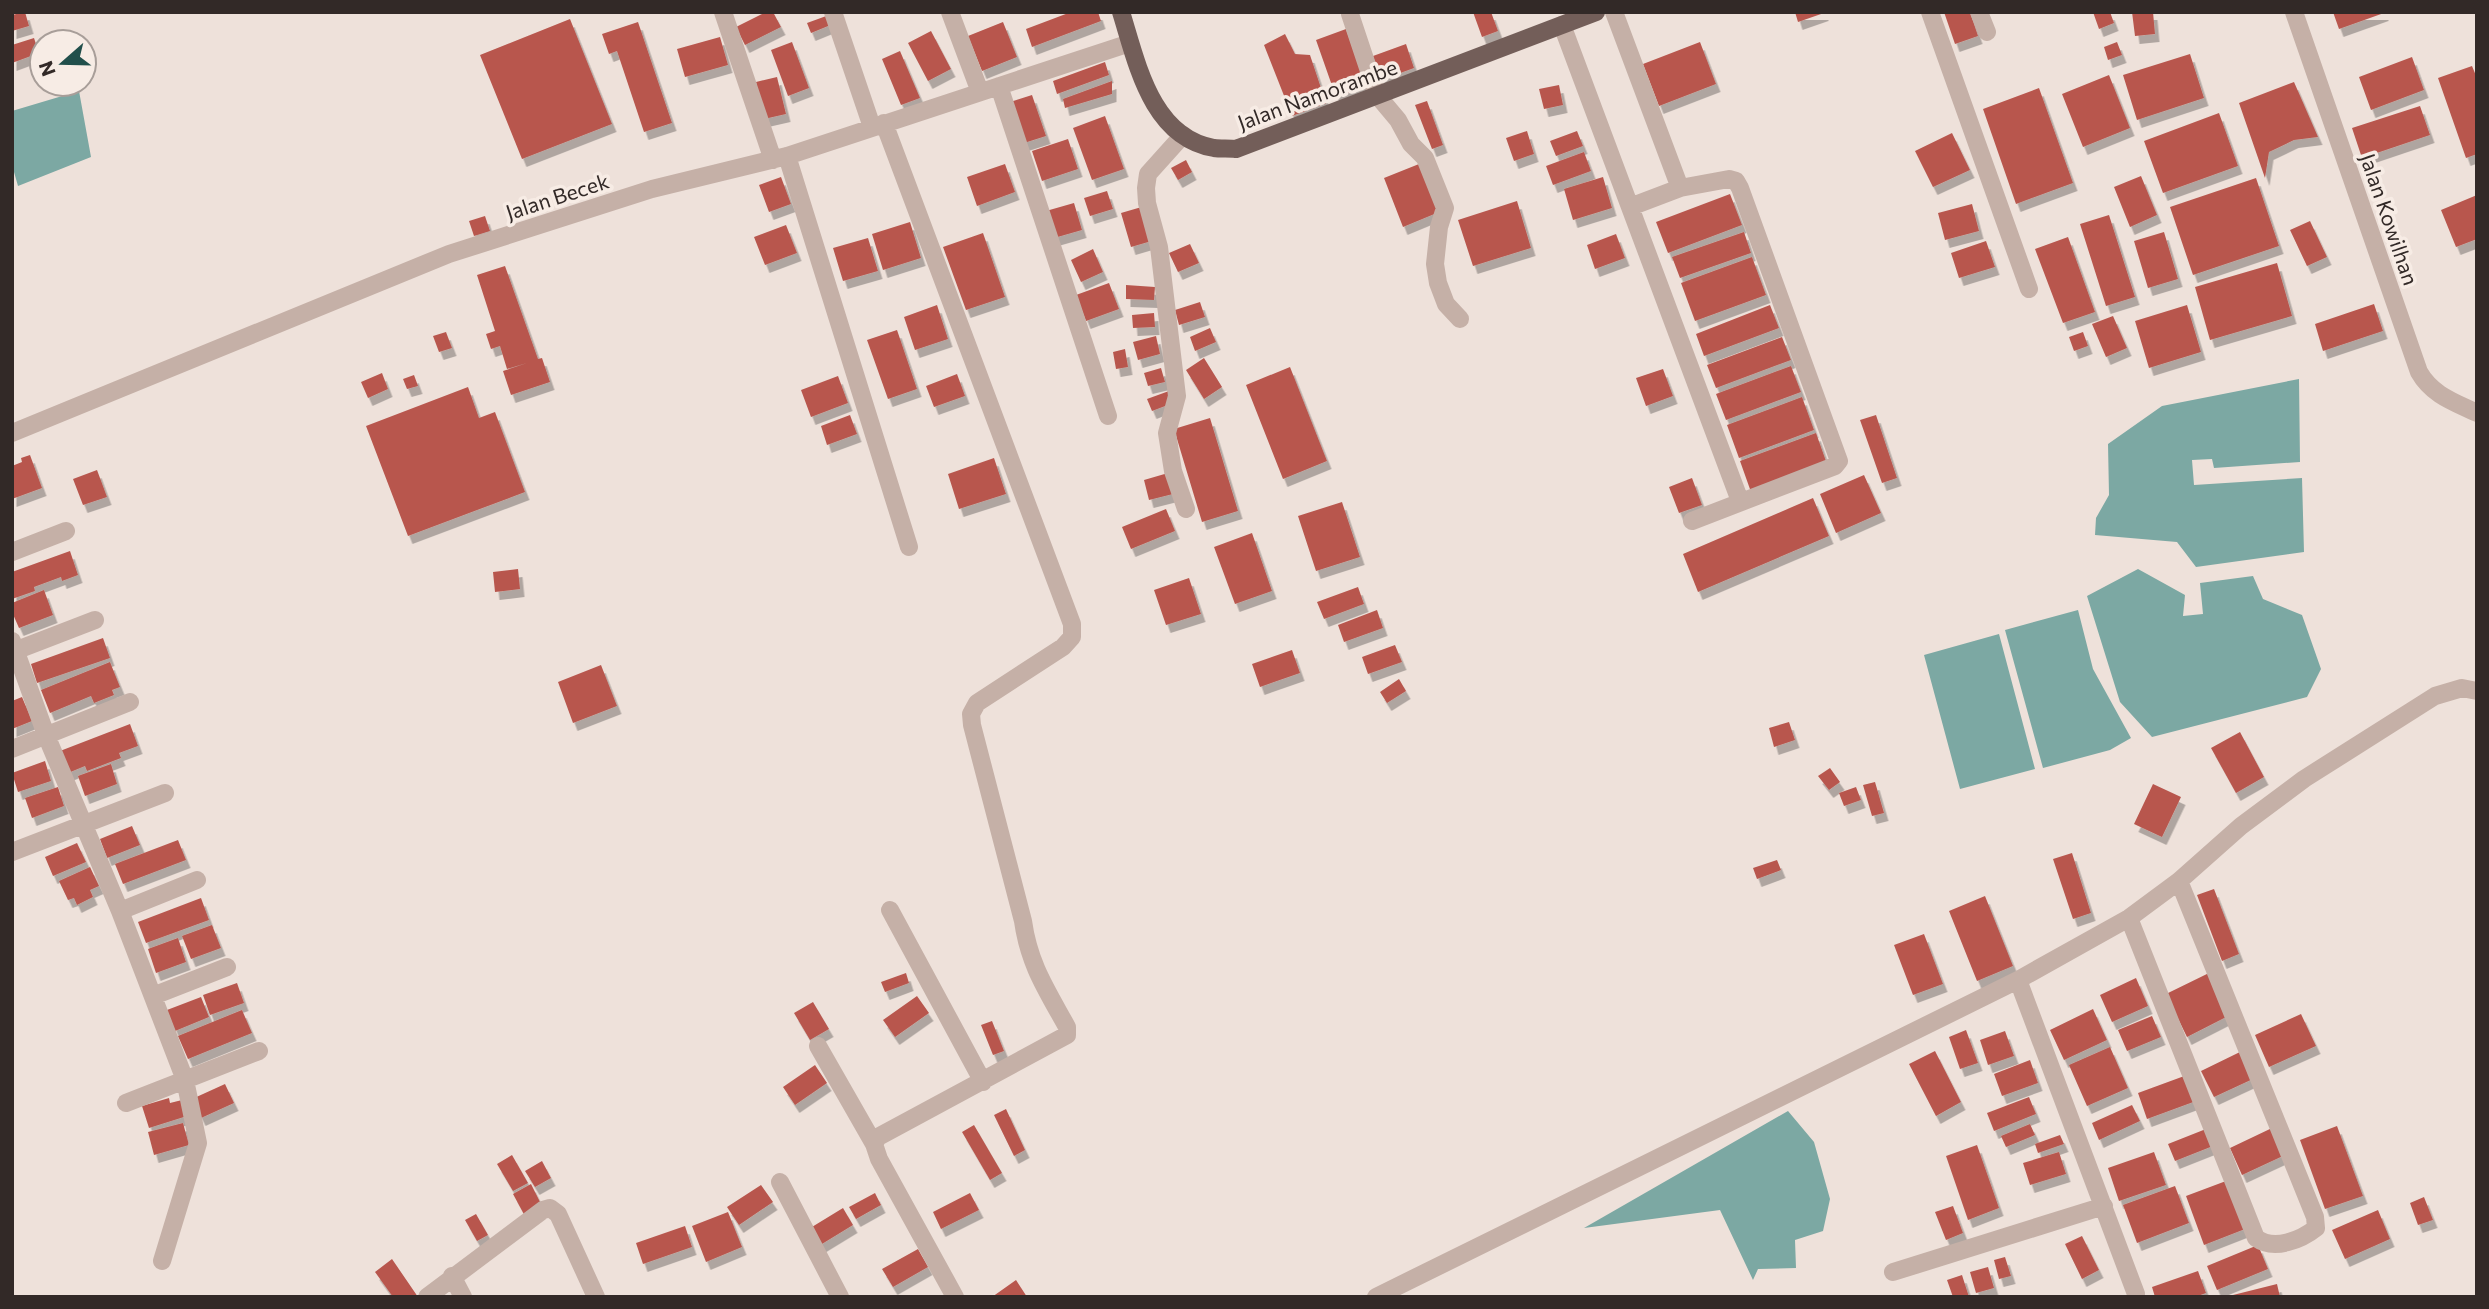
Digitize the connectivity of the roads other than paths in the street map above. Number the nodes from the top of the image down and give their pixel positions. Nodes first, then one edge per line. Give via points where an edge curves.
1 (723, 12) edge
2 (833, 12) edge
3 (950, 12) edge
4 (1121, 12) edge
5 (1596, 12) edge
6 (1614, 12) edge
7 (1930, 12) edge
8 (1979, 12) edge
9 (2294, 12) edge
10 (1350, 14) dead end
11 (1562, 25) junction
12 (1987, 32) dead end
13 (1130, 43) junction
14 (999, 86) junction
15 (980, 92) junction
16 (1377, 95) junction
17 (878, 125) junction
18 (1183, 135) junction
19 (780, 158) junction
20 (1680, 188) junction
21 (1630, 207) junction
22 (2029, 289) dead end
23 (1460, 319) dead end
24 (2477, 413) edge
25 (1108, 416) dead end
26 (12, 433) edge
27 (1740, 501) junction
28 (1186, 509) dead end
29 (1692, 521) dead end
30 (66, 531) dead end
31 (909, 547) dead end
32 (12, 552) edge
33 (95, 620) dead end
34 (13, 648) edge
35 (2477, 691) edge
36 (130, 702) dead end
37 (46, 735) junction
38 (12, 748) edge
39 (165, 793) dead end
40 (83, 824) junction
41 (12, 852) edge
42 (197, 880) dead end
43 (2179, 881) junction
44 (890, 910) dead end
45 (120, 911) junction
46 (2129, 918) junction
47 (227, 967) dead end
48 (2018, 980) junction
49 (153, 996) junction
50 (818, 1046) dead end
51 (260, 1051) dead end
52 (185, 1080) junction
53 (983, 1082) junction
54 (126, 1103) dead end
55 (874, 1144) junction
56 (780, 1182) dead end
57 (2105, 1206) junction
58 (162, 1262) dead end
59 (1893, 1272) dead end
60 (452, 1276) junction
61 (2136, 1294) dead end
62 (427, 1297) edge
63 (463, 1297) edge
64 (596, 1297) edge
65 (840, 1297) edge
66 (955, 1297) edge
67 (1376, 1297) edge

1 - 19 street
2 - 17 street
3 - 15 street
4 - 13 main road, Jalan Namorambe
5 - 11 main road, Jalan Namorambe
6 - 20 street
7 - 22 street
8 - 12 street
9 - 24 street, Jalan Kowilhan via 2419,372 2435,393
10 - 16 street
11 - 16 main road, Jalan Namorambe
11 - 21 street
13 - 14 street, Jalan Becek
13 - 18 main road, Jalan Namorambe via 1158,110
14 - 15 street, Jalan Becek
14 - 25 street
15 - 17 street, Jalan Becek
16 - 18 main road, Jalan Namorambe via 1236,149 1213,148
16 - 23 street via 1425,158 1445,208 1435,264 1446,304
17 - 19 street, Jalan Becek
17 - 53 street via 1072,624 1072,637 1063,647 977,703 971,714 1027,947 1068,1035
18 - 28 street via 1148,174 1146,188 1159,247 1177,396 1167,433
19 - 26 street, Jalan Becek via 652,189 449,254
19 - 31 street
20 - 21 street
20 - 27 street via 1736,181 1839,461
21 - 27 street
27 - 29 street
30 - 32 street
33 - 34 street
34 - 37 street
35 - 43 street via 2462,688 2435,696 2304,779
36 - 37 street
37 - 38 street
37 - 40 street
39 - 40 street
40 - 41 street
40 - 45 street
42 - 45 street
43 - 46 street
43 - 46 street via 2315,1217 2316,1228 2307,1235 2265,1245 2256,1238
44 - 53 street
45 - 49 street
46 - 48 street
47 - 49 street
48 - 57 street
48 - 67 street
49 - 52 street
50 - 55 street
51 - 52 street
52 - 54 street
52 - 58 street via 198,1143
53 - 55 street via 878,1137
55 - 66 street
56 - 65 street
57 - 59 street
57 - 61 street
60 - 62 street
60 - 63 street
60 - 64 street via 550,1209 558,1214

